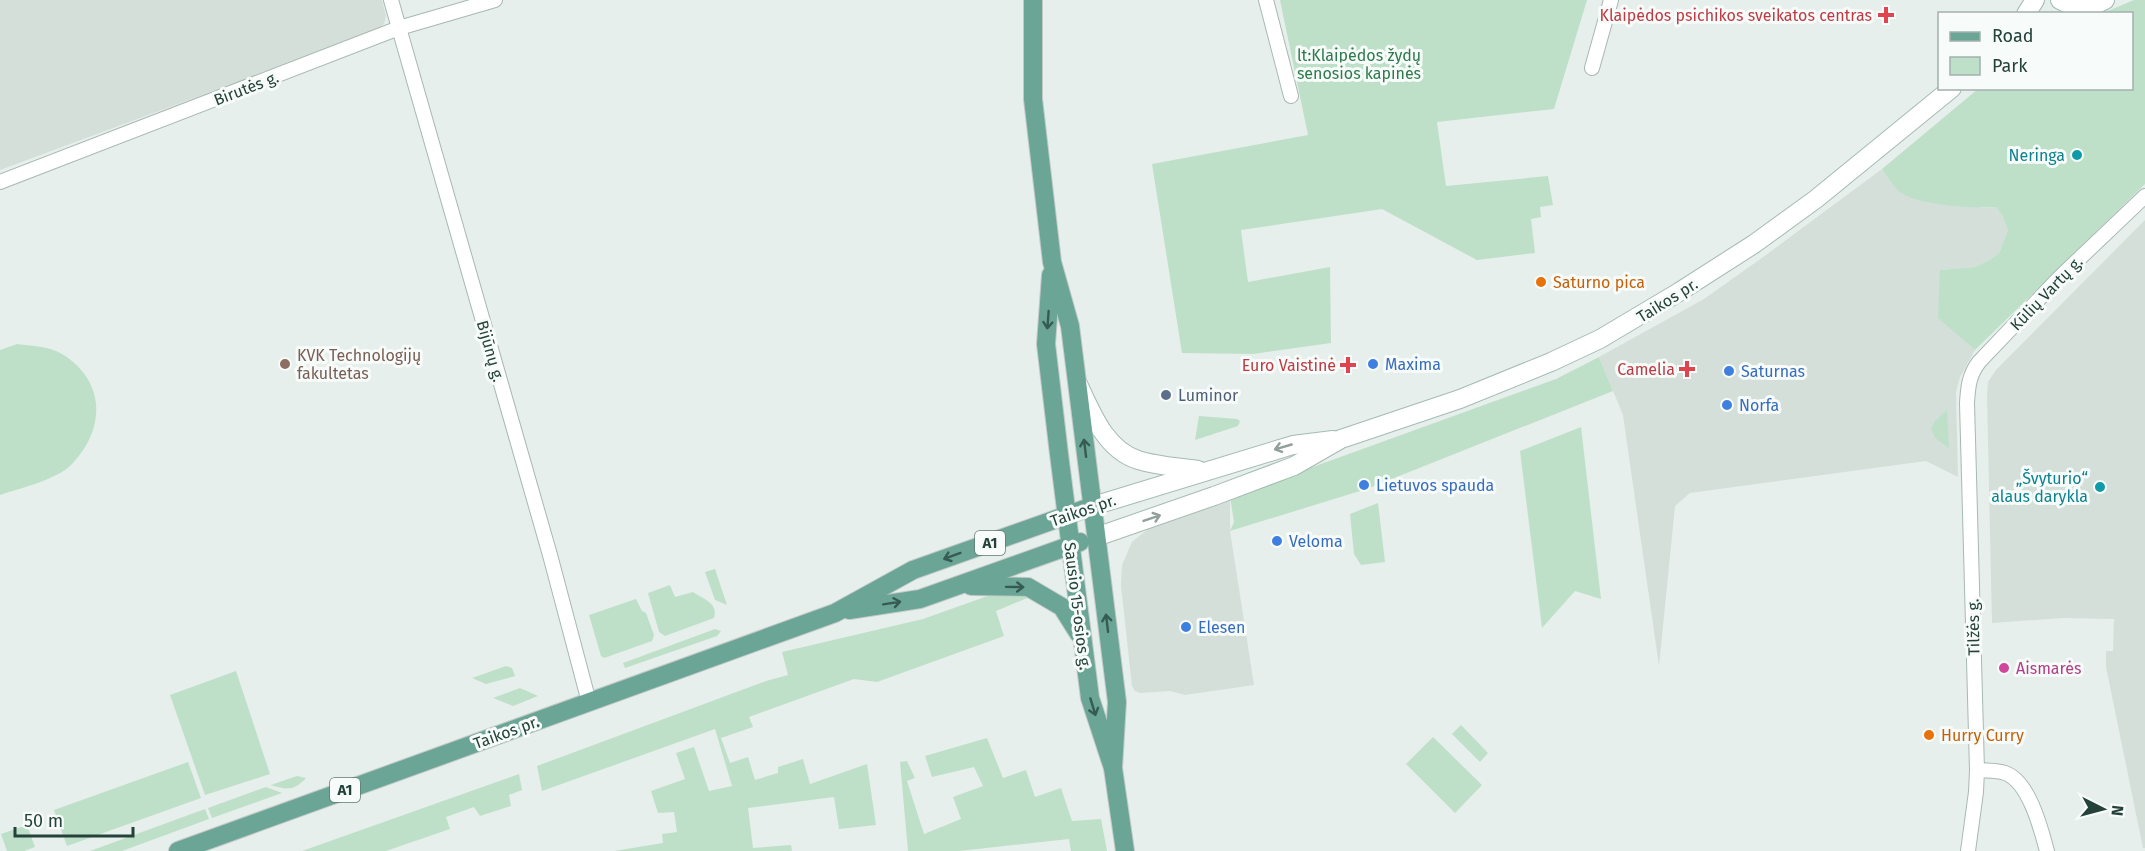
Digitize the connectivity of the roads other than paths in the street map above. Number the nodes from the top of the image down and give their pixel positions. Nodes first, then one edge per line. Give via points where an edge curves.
1 (391, 0) edge
2 (495, 0) edge
3 (1033, 0) edge
4 (1266, 0) edge
5 (1611, 0) edge
6 (2060, 0) edge
7 (2105, 0) edge
8 (2082, 11) edge
9 (399, 28) junction
10 (1592, 68) dead end
11 (1950, 90) edge
12 (1292, 96) dead end
13 (0, 182) edge
14 (2145, 196) edge
15 (1052, 262) junction
16 (1077, 383) junction
17 (1967, 403) joint
18 (1341, 440) junction
19 (1202, 471) junction
20 (1093, 506) junction
21 (1067, 515) junction
22 (1096, 537) junction
23 (1071, 545) junction
24 (957, 586) junction
25 (835, 613) junction
26 (1083, 643) junction
27 (589, 702) junction
28 (1113, 768) junction
29 (1977, 770) junction
30 (178, 851) edge
31 (1125, 851) edge
32 (1968, 851) edge
33 (2047, 851) edge

1 - 9 street, Bijūnų g.
2 - 9 street, Birutės g.
3 - 15 main road, Sausio 15-osios g. via 1033,99
4 - 12 street
5 - 10 street
6 - 8 street
7 - 8 street
9 - 13 street, Birutės g.
9 - 27 street, Bijūnų g.
11 - 18 street, Taikos pr. / A1 via 1816,199 1754,244 1621,328 1460,399
14 - 17 street, Kūlių Vartų g. via 2059,278 1972,370
15 - 16 main road, Sausio 15-osios g. via 1070,326
15 -> 21 main road, Sausio 15-osios g. via 1047,344
16 - 19 street via 1094,418 1121,451 1136,460
20 -> 16 main road, Sausio 15-osios g.
17 - 29 street, Tilžės g.
18 -> 19 street, Taikos pr. / A1 via 1293,445
22 -> 18 street, Taikos pr. / A1 via 1294,466
19 - 20 street, Taikos pr. / A1
20 - 21 main road, Taikos pr. / A1
20 - 22 main road, Sausio 15-osios g.
21 - 23 main road, Sausio 15-osios g.
21 -> 25 main road, Taikos pr. / A1 via 913,570
22 - 23 main road, Taikos pr. / A1
28 -> 22 main road, Sausio 15-osios g. via 1117,702
23 - 24 main road, Taikos pr. / A1
23 - 26 main road, Sausio 15-osios g.
25 -> 24 main road, Taikos pr. / A1 via 920,599
24 -> 26 main road via 1028,587 1062,608
25 - 27 main road, Taikos pr. / A1
26 -> 28 main road, Sausio 15-osios g. via 1090,698
27 - 30 main road, Taikos pr. / A1
28 - 31 main road, Sausio 15-osios g.
29 - 32 street, Tilžės g.
29 - 33 street via 2007,774 2021,785

